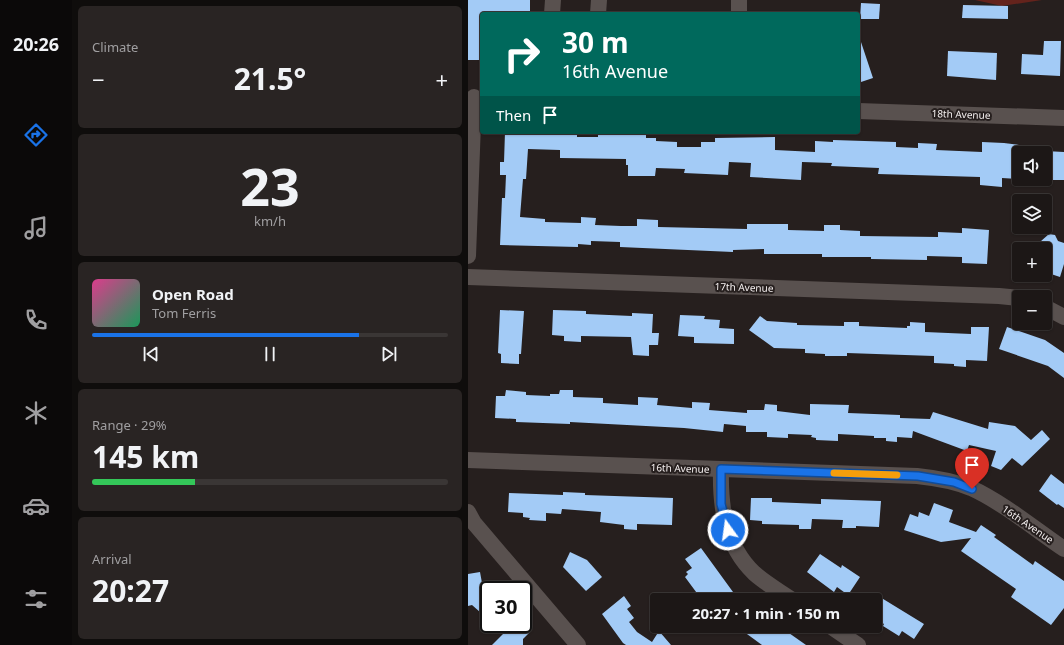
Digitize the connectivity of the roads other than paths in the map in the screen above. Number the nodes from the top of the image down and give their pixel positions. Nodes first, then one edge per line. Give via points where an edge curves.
1 (553, 0) edge
2 (598, 0) edge
3 (739, 0) edge
4 (552, 12) edge
5 (598, 12) edge
6 (739, 12) edge
7 (475, 97) edge
8 (860, 111) edge
9 (1064, 118) edge
10 (468, 256) edge
11 (468, 277) edge
12 (1012, 297) edge
13 (1052, 311) edge
14 (1064, 317) edge
15 (468, 460) edge
16 (721, 469) junction
17 (468, 512) edge
18 (1064, 549) edge
19 (782, 593) edge
20 (840, 633) edge
21 (578, 645) edge
22 (858, 645) edge

1 - 4 street
2 - 5 street
3 - 6 street
7 - 10 street
8 - 9 street, 18th Avenue
11 - 12 street, 17th Avenue
13 - 14 street
15 - 16 street, 16th Avenue
16 - 18 street, 16th Avenue via 918,476 954,482 988,497
16 - 19 street via 721,504 738,554 754,573
17 - 21 street via 474,523
20 - 22 street

